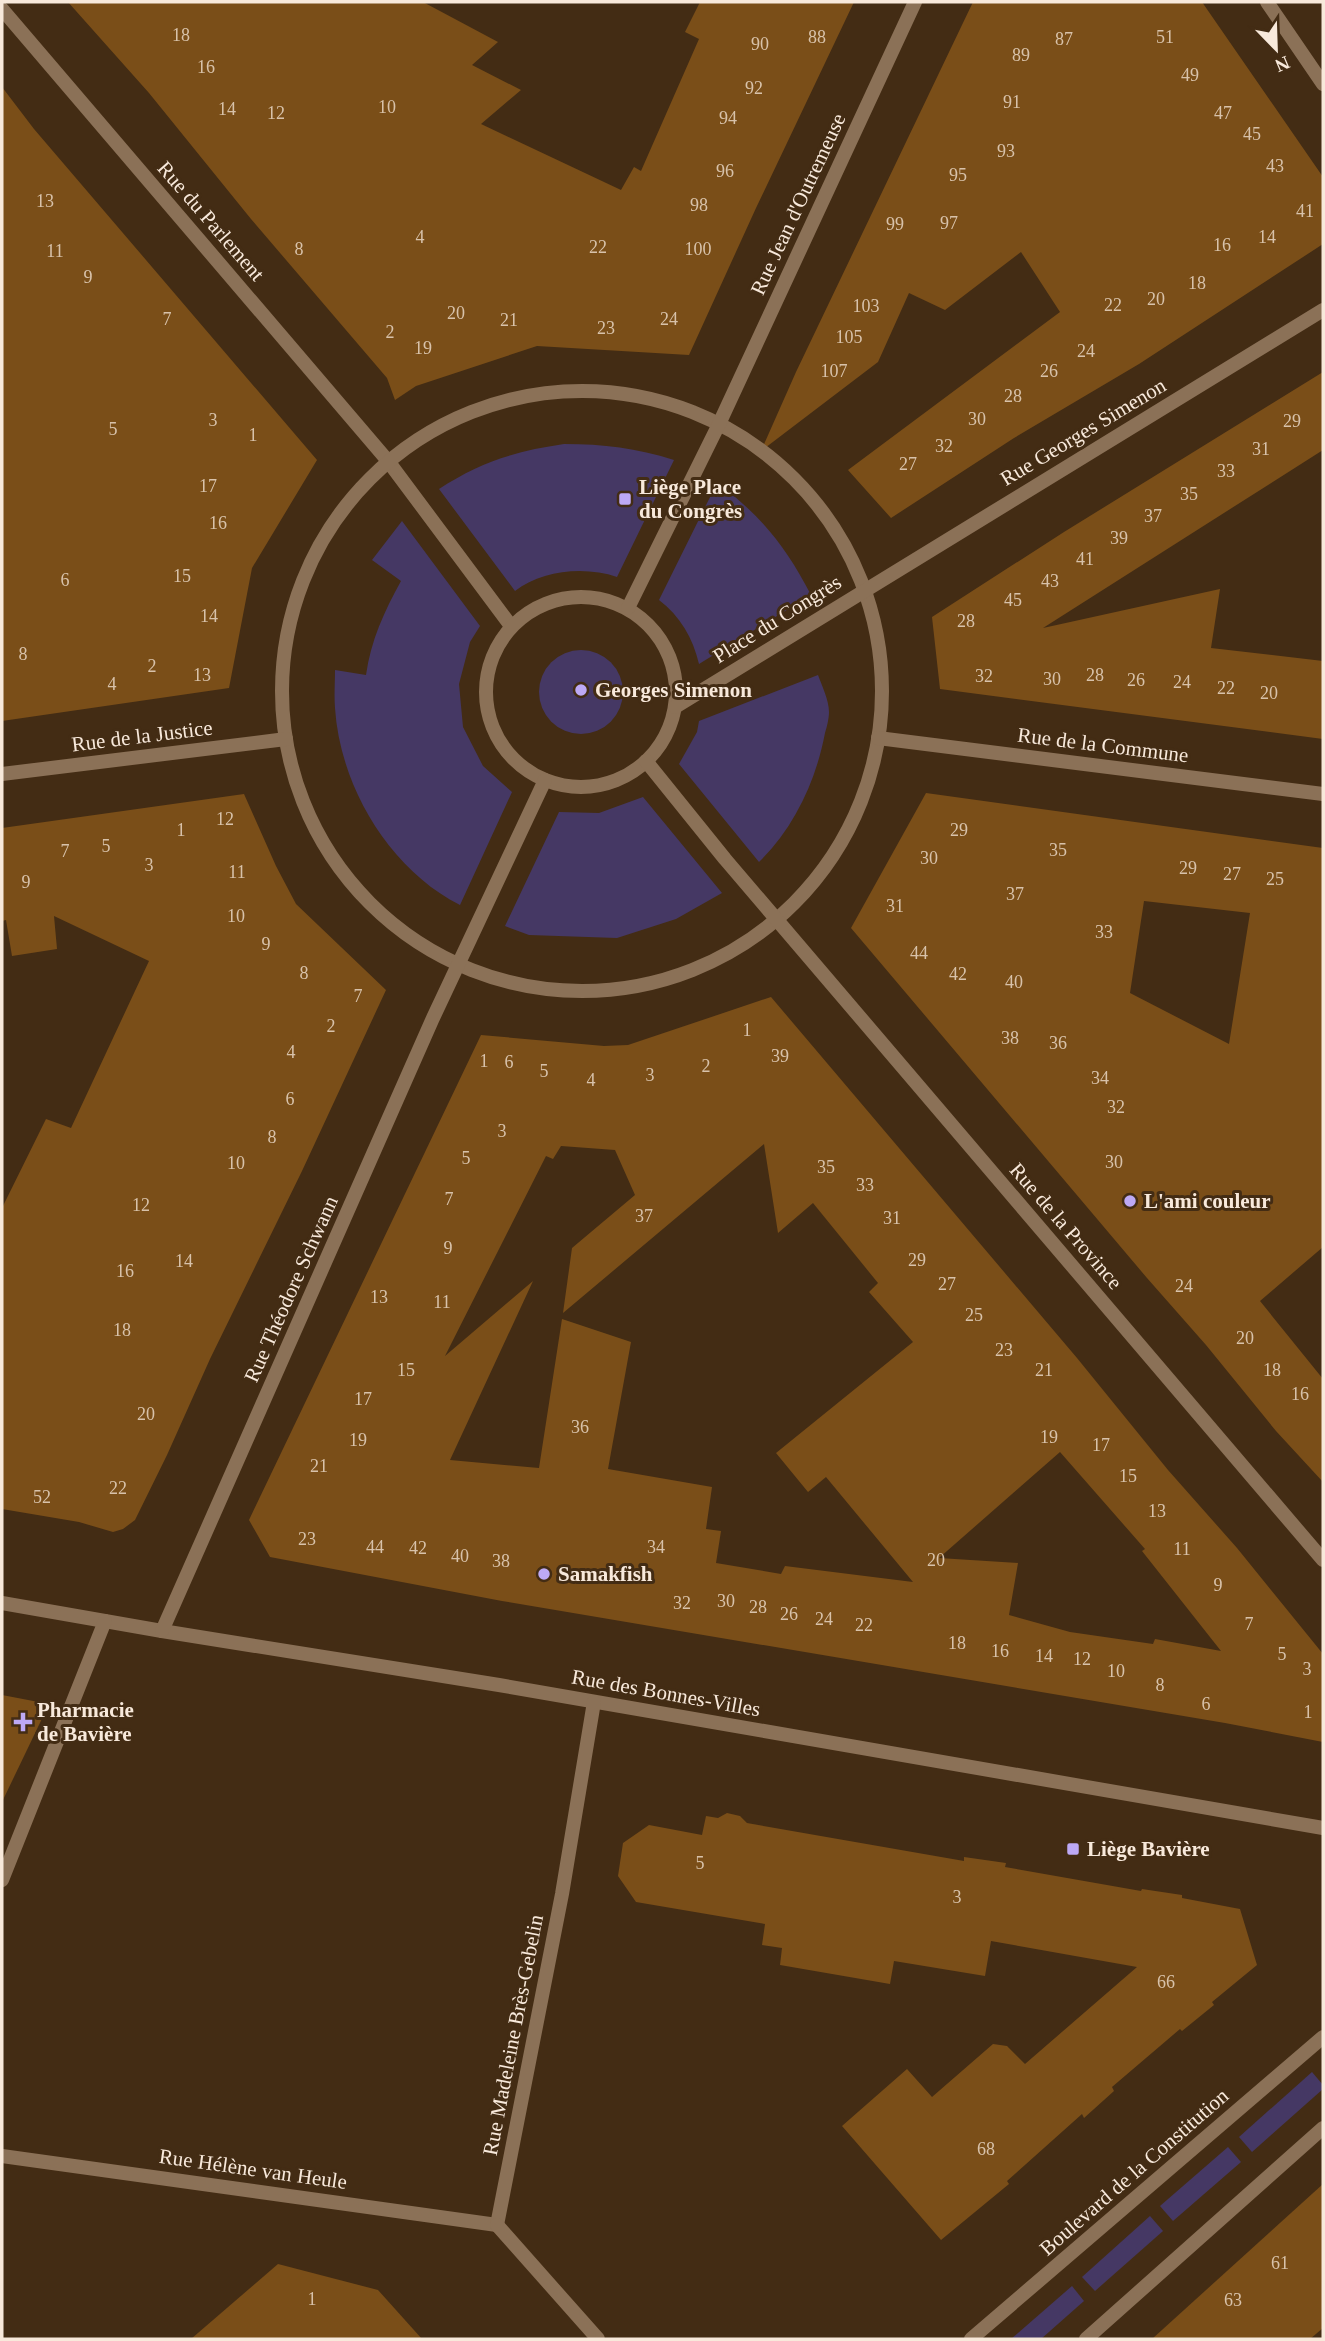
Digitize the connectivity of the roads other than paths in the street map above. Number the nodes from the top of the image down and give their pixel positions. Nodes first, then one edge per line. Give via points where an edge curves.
1 (915, 2) edge
2 (1267, 2) edge
3 (2, 9) edge
4 (1323, 84) edge
5 (1323, 310) edge
6 (719, 424) junction
7 (388, 461) junction
8 (865, 590) junction
9 (628, 608) junction
10 (511, 626) junction
11 (675, 707) junction
12 (878, 738) junction
13 (286, 739) junction
14 (646, 761) junction
15 (2, 774) edge
16 (545, 780) junction
17 (1323, 794) edge
18 (776, 919) junction
19 (459, 964) junction
20 (1323, 1560) edge
21 (2, 1603) edge
22 (105, 1621) junction
23 (162, 1632) junction
24 (594, 1702) junction
25 (1323, 1828) edge
26 (2, 1880) edge
27 (1323, 2037) edge
28 (1323, 2128) edge
29 (2, 2156) edge
30 (497, 2225) junction
31 (598, 2339) edge
32 (971, 2339) edge
33 (1086, 2339) edge

1 - 6 street, Rue Jean d'Outremeuse
2 - 4 street
3 - 7 street, Rue du Parlement
5 - 8 street, Rue Georges Simenon
6 - 7 street, Place du Congrès via 654,399 608,391 561,391 514,398 469,413
6 - 8 street, Place du Congrès via 779,463 812,496 839,535
6 - 9 street
7 - 10 street
7 - 13 street, Place du Congrès via 354,494 305,575 290,620 283,666
8 - 11 street, Place du Congrès
8 - 12 street, Place du Congrès via 882,668
9 - 10 street via 598,597 566,597 536,607
9 - 11 street via 653,627 670,654 677,688
10 - 16 street via 493,653 485,686 489,719 504,750 529,773
11 - 14 street via 673,723
12 - 17 street, Rue de la Commune
12 - 18 street, Place du Congrès via 859,806 838,848
13 - 15 street, Rue de la Justice
13 - 19 street, Place du Congrès via 304,804 325,846 352,884 386,918
14 - 16 street via 628,776 595,787 561,786
14 - 18 street
16 - 19 street
18 - 19 street, Place du Congrès via 738,947 695,968 625,990 517,987
18 - 20 street, Rue de la Province
19 - 23 street, Rue Théodore Schwann
21 - 22 street, Rue des Bonnes-Villes
22 - 23 street, Rue des Bonnes-Villes
22 - 26 street
23 - 24 street, Rue des Bonnes-Villes
24 - 25 street, Rue des Bonnes-Villes
24 - 30 street, Rue Madeleine Brès-Gebelin via 562,1894
27 - 32 street, Boulevard de la Constitution
28 - 33 street
29 - 30 street, Rue Hélène van Heule
30 - 31 street

